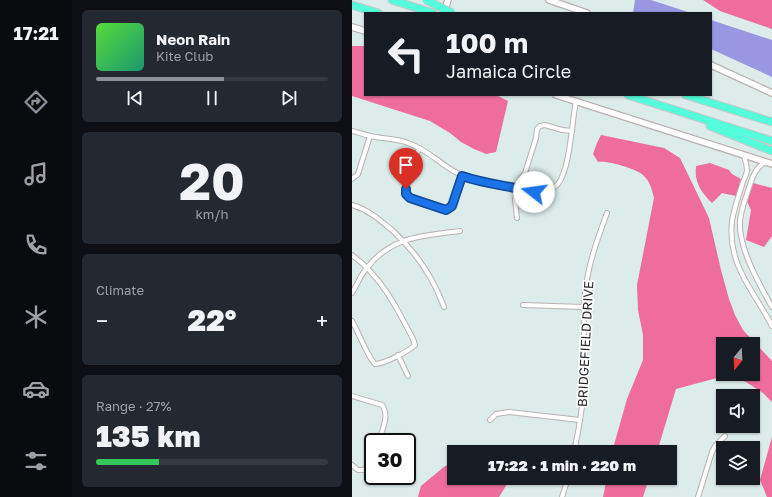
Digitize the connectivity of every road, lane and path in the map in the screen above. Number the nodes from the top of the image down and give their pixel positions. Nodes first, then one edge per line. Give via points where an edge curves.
1 (392, 0) edge
2 (426, 0) edge
3 (448, 0) edge
4 (549, 0) edge
5 (352, 5) edge
6 (375, 12) edge
7 (430, 12) edge
8 (444, 12) edge
9 (450, 12) edge
10 (584, 12) edge
11 (352, 27) edge
12 (364, 31) edge
13 (712, 65) edge
14 (772, 93) edge
15 (559, 96) edge
16 (631, 96) edge
17 (689, 96) edge
18 (576, 101) junction
19 (673, 109) junction
20 (772, 122) edge
21 (352, 131) edge
22 (572, 131) junction
23 (370, 136) junction
24 (772, 141) edge
25 (419, 148) junction
26 (772, 151) edge
27 (744, 156) junction
28 (765, 162) junction
29 (772, 164) edge
30 (462, 176) junction
31 (352, 179) edge
32 (517, 188) junction
33 (352, 205) edge
34 (607, 214) dead end
35 (517, 218) dead end
36 (460, 231) dead end
37 (403, 240) junction
38 (352, 254) edge
39 (367, 268) junction
40 (352, 293) edge
41 (523, 305) dead end
42 (444, 307) dead end
43 (772, 307) edge
44 (584, 308) junction
45 (352, 321) edge
46 (772, 326) edge
47 (398, 355) junction
48 (408, 376) dead end
49 (352, 396) edge
50 (490, 420) dead end
51 (580, 420) junction
52 (381, 433) edge
53 (725, 436) dead end
54 (575, 445) edge
55 (352, 465) edge
56 (364, 470) edge
57 (566, 485) edge
58 (562, 497) edge
59 (698, 497) edge

1 - 7 highway
2 - 9 highway, bridge
3 - 8 main road
4 - 10 main road
5 - 6 highway
11 - 12 main road
13 - 14 main road
15 - 18 main road
16 - 19 highway
17 - 20 highway
18 - 22 street
18 - 27 main road
19 - 24 highway
19 - 26 highway
21 - 23 street
22 - 32 street via 563,174 555,187 540,193
22 - 32 street via 545,125 538,127 525,173 518,181
23 - 25 street via 402,141
23 - 31 street via 358,174
25 - 30 street
25 - 30 street via 406,189 408,197 444,210 448,209 452,206
27 - 28 main road
27 - 46 street via 747,171 732,222 734,253 745,282
28 - 29 main road
28 - 43 street via 755,171 751,181 740,220 740,234 756,277
30 - 32 street via 479,182
32 - 35 street via 514,200
33 - 37 street via 375,215
34 - 44 street, BRIDGEFIELD DRIVE via 590,262
36 - 37 street
37 - 39 street via 385,250
37 - 42 street via 426,269
38 - 39 street
39 - 40 street
39 - 47 street via 386,290 413,339 415,345
41 - 44 street
44 - 51 street, BRIDGEFIELD DRIVE via 585,369
45 - 47 street via 375,364
47 - 48 street
49 - 52 street via 384,408 386,416
50 - 51 street via 496,414 509,412
51 - 54 street, BRIDGEFIELD DRIVE
53 - 59 street via 712,452
55 - 56 street via 358,470
57 - 58 street

